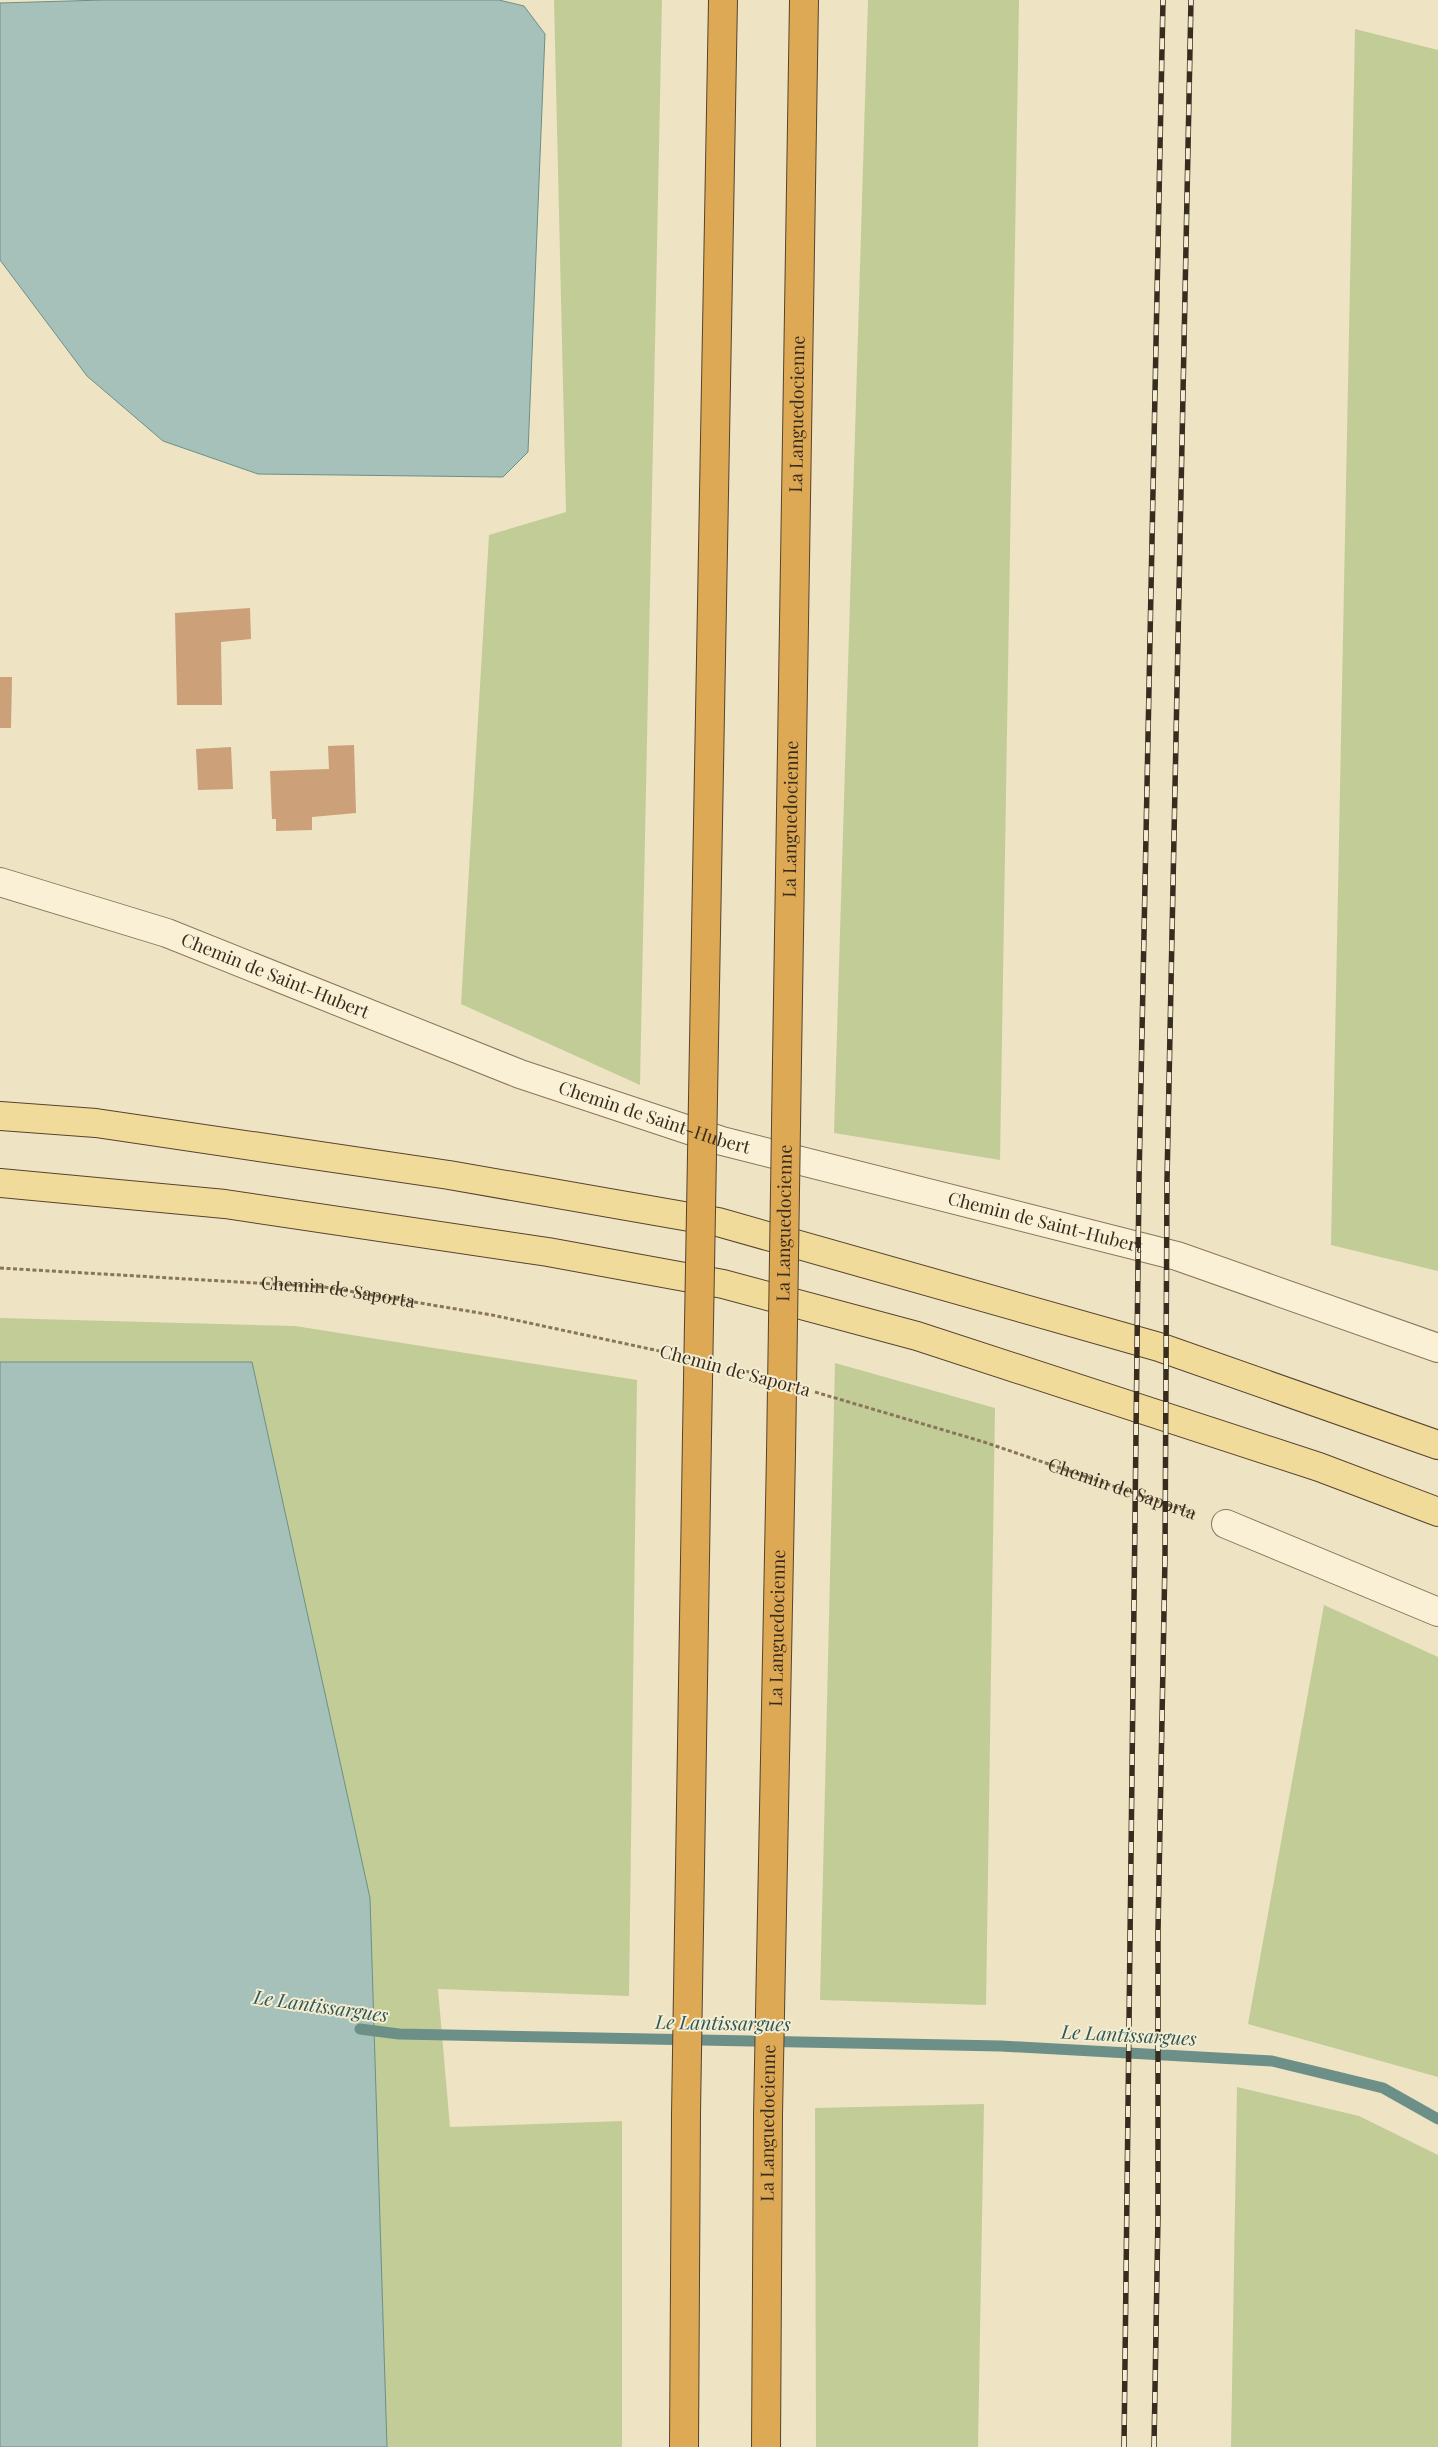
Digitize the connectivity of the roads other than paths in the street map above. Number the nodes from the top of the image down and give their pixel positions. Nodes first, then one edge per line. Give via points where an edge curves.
1 (722, 0) edge
2 (804, 0) edge
3 (0, 882) edge
4 (0, 1116) edge
5 (0, 1183) edge
6 (1438, 1348) edge
7 (1438, 1445) edge
8 (1438, 1512) edge
9 (1226, 1524) road end
10 (1438, 1612) edge
11 (684, 2447) edge
12 (766, 2447) edge

1 - 11 highway, bridge via 686,2114
2 - 12 highway, La Languedocienne, bridge via 768,2115
3 - 6 street, Chemin de Saint-Hubert via 166,933 520,1074 722,1141 1177,1256
4 - 7 main road via 96,1123 439,1173 718,1222 1159,1347
5 - 8 main road via 225,1204 548,1252 724,1284 917,1336 1310,1464
9 - 10 street

